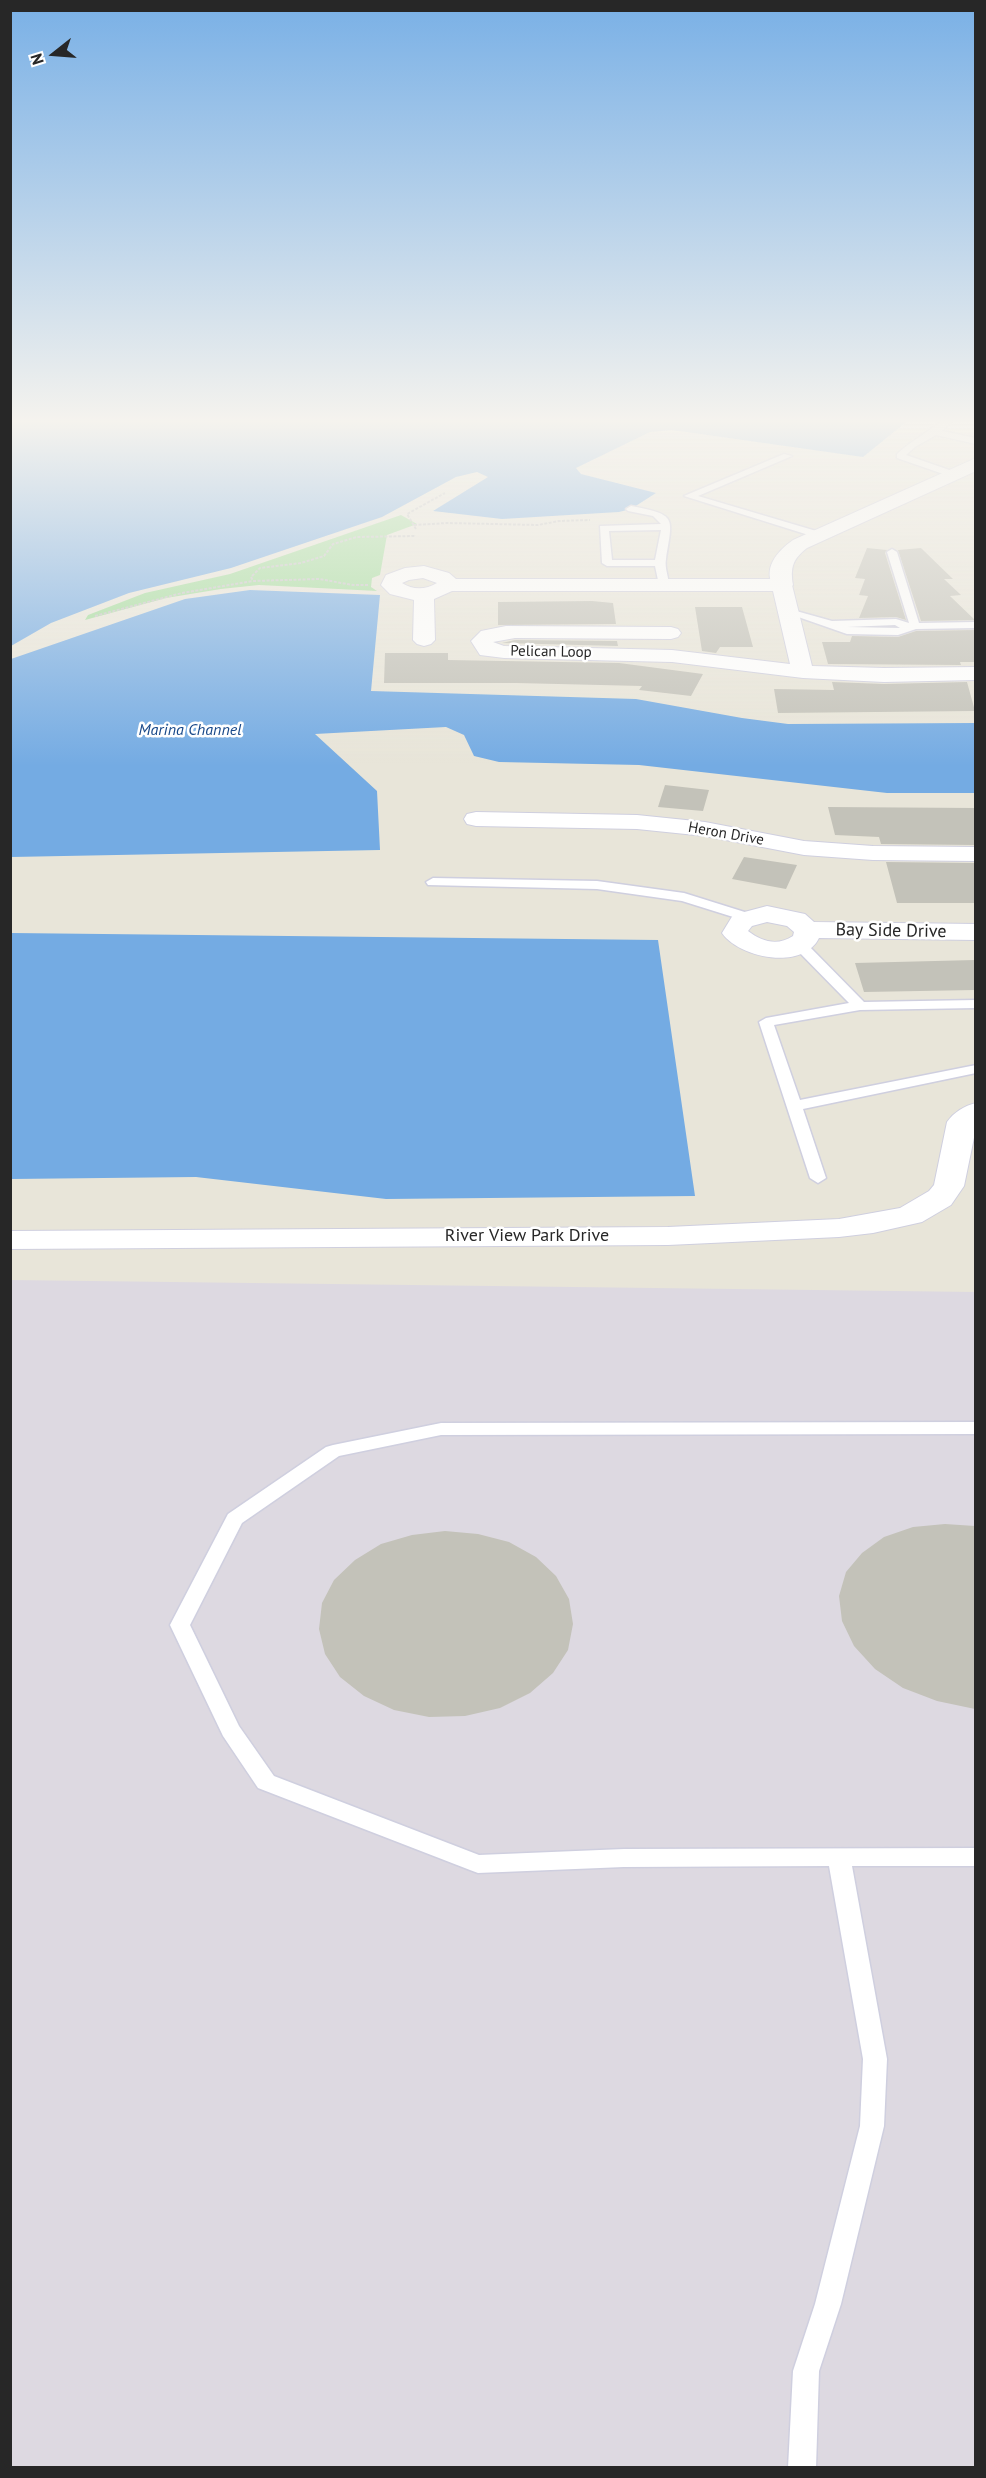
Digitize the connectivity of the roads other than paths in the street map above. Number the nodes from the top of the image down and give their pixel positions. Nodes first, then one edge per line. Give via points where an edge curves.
1 (605, 535) edge
2 (666, 535) edge
3 (819, 535) edge
4 (892, 552) dead end
5 (660, 563) junction
6 (447, 585) junction
7 (664, 585) junction
8 (782, 585) junction
9 (424, 594) junction
10 (789, 612) junction
11 (975, 625) edge
12 (911, 627) junction
13 (424, 640) dead end
14 (672, 656) junction
15 (803, 672) junction
16 (975, 673) edge
17 (476, 819) dead end
18 (975, 854) edge
19 (433, 882) dead end
20 (746, 917) junction
21 (975, 932) edge
22 (803, 937) junction
23 (975, 1004) edge
24 (860, 1006) junction
25 (973, 1069) dead end
26 (794, 1106) junction
27 (975, 1112) edge
28 (818, 1178) dead end
29 (10, 1239) edge
30 (975, 1428) edge
31 (975, 1857) edge
32 (839, 1858) junction
33 (802, 2468) edge

1 - 5 lane via 607,563
2 - 5 lane
3 - 8 street via 787,553 779,567
4 - 12 lane
5 - 7 lane
6 - 7 street
6 - 9 street
6 - 9 street via 442,576 424,572 393,579 391,585 407,593
7 - 8 street
8 - 10 street
9 - 13 street
10 - 12 lane via 832,624 896,622
10 - 15 street
11 - 12 lane
14 - 14 street, Pelican Loop via 504,652 488,650 482,640 497,633 670,623
14 - 15 street, Pelican Loop
15 - 16 street, Pelican Loop
17 - 18 street, Heron Drive via 637,822 705,829 804,848
19 - 20 lane via 597,885 684,897
20 - 22 street via 782,915 796,920
20 - 22 street, Bay Side Drive via 735,933 756,948 788,949
21 - 22 street, Bay Side Drive
22 - 24 lane
23 - 24 lane
24 - 26 lane via 766,1022
25 - 26 lane
26 - 28 lane
27 - 29 street, River View Park Drive via 962,1122 949,1186 940,1198 911,1215 873,1224 668,1236
30 - 32 lane via 441,1430 333,1451 235,1519 180,1625 230,1730 266,1782 478,1864 624,1858
31 - 32 lane
32 - 33 lane via 875,2059 872,2126 828,2304 806,2371

